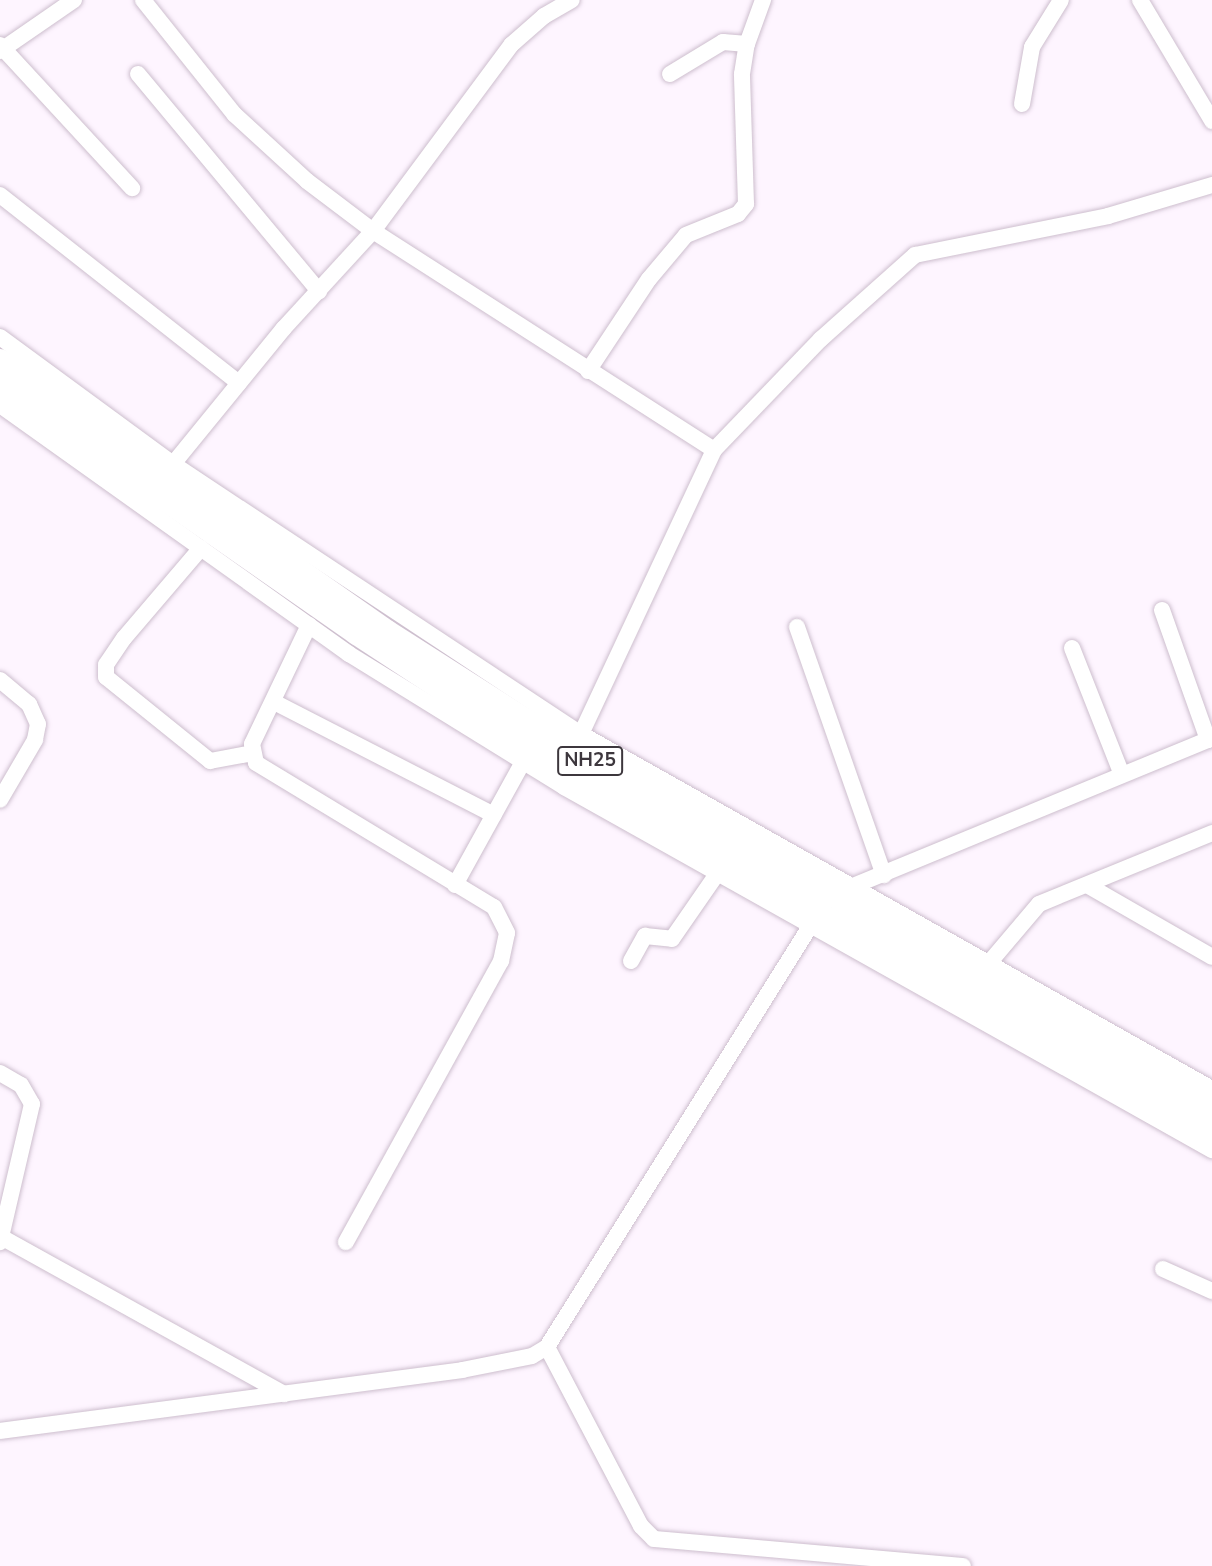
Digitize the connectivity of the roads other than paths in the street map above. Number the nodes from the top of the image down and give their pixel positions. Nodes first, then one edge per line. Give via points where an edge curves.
1 (74, 0) edge
2 (143, 0) edge
3 (572, 0) edge
4 (763, 0) edge
5 (1061, 0) edge
6 (1139, 0) edge
7 (747, 44) junction
8 (1, 48) edge
9 (138, 74) dead end
10 (670, 74) dead end
11 (1022, 104) dead end
12 (1212, 121) edge
13 (1212, 185) edge
14 (132, 188) dead end
15 (0, 195) edge
16 (373, 231) junction
17 (318, 291) junction
18 (0, 337) edge
19 (0, 361) edge
20 (588, 371) junction
21 (239, 383) junction
22 (0, 384) edge
23 (0, 405) edge
24 (714, 450) junction
25 (173, 464) junction
26 (201, 548) junction
27 (1162, 610) dead end
28 (309, 625) junction
29 (797, 627) dead end
30 (1072, 648) dead end
31 (0, 680) edge
32 (274, 702) junction
33 (580, 734) junction
34 (1210, 739) edge
35 (253, 753) junction
36 (523, 762) junction
37 (1122, 775) junction
38 (0, 800) edge
39 (494, 815) junction
40 (1212, 833) edge
41 (718, 874) junction
42 (884, 875) junction
43 (456, 885) junction
44 (1087, 885) junction
45 (854, 887) junction
46 (820, 912) junction
47 (1212, 957) edge
48 (631, 961) dead end
49 (989, 963) junction
50 (0, 1073) edge
51 (1212, 1089) edge
52 (1212, 1109) edge
53 (1212, 1130) edge
54 (1212, 1150) edge
55 (1, 1239) edge
56 (346, 1242) dead end
57 (1163, 1269) dead end
58 (1212, 1291) edge
59 (547, 1348) junction
60 (284, 1394) junction
61 (0, 1431) edge
62 (963, 1566) edge

1 - 8 street
2 - 16 street via 234,114 307,181
3 - 16 street via 511,44
4 - 7 street
5 - 11 street via 1032,47
6 - 12 street
7 - 10 street via 723,42
7 - 20 street via 743,74 746,204 738,214 686,235 649,279
8 - 14 street
9 - 17 street
13 - 24 street via 1108,216 915,255 821,339
15 - 21 street
16 - 17 street
16 - 20 street
17 - 21 street
18 - 25 street
19 - 46 highway, NH25 via 387,632
20 - 24 street
21 - 25 street
22 - 46 highway, NH25 via 357,633 526,744
23 - 26 street
24 - 33 street
25 - 33 street
26 - 28 street
26 - 35 street via 124,638 106,664 106,677 209,761
27 - 34 street
28 - 32 street
28 - 36 street
29 - 42 street
30 - 37 street
31 - 38 street via 29,704 38,724 35,740
32 - 35 street via 252,744
32 - 39 street
33 - 45 street
34 - 37 street
35 - 43 street via 265,771
36 - 39 street
36 - 41 street
37 - 42 street
39 - 43 street
40 - 44 street
41 - 46 street
41 - 48 street via 672,939 645,936
42 - 45 street
43 - 56 street via 494,907 502,917 507,944
44 - 47 street
44 - 49 street via 1039,904
45 - 46 street
45 - 49 street
46 - 52 highway, NH25
46 - 53 highway, NH25
46 - 54 street
46 - 59 street
49 - 51 street
50 - 55 street via 21,1085 32,1104
55 - 60 street
57 - 58 street
59 - 60 street via 532,1356 462,1370
59 - 62 street via 640,1526 654,1539
60 - 61 street

